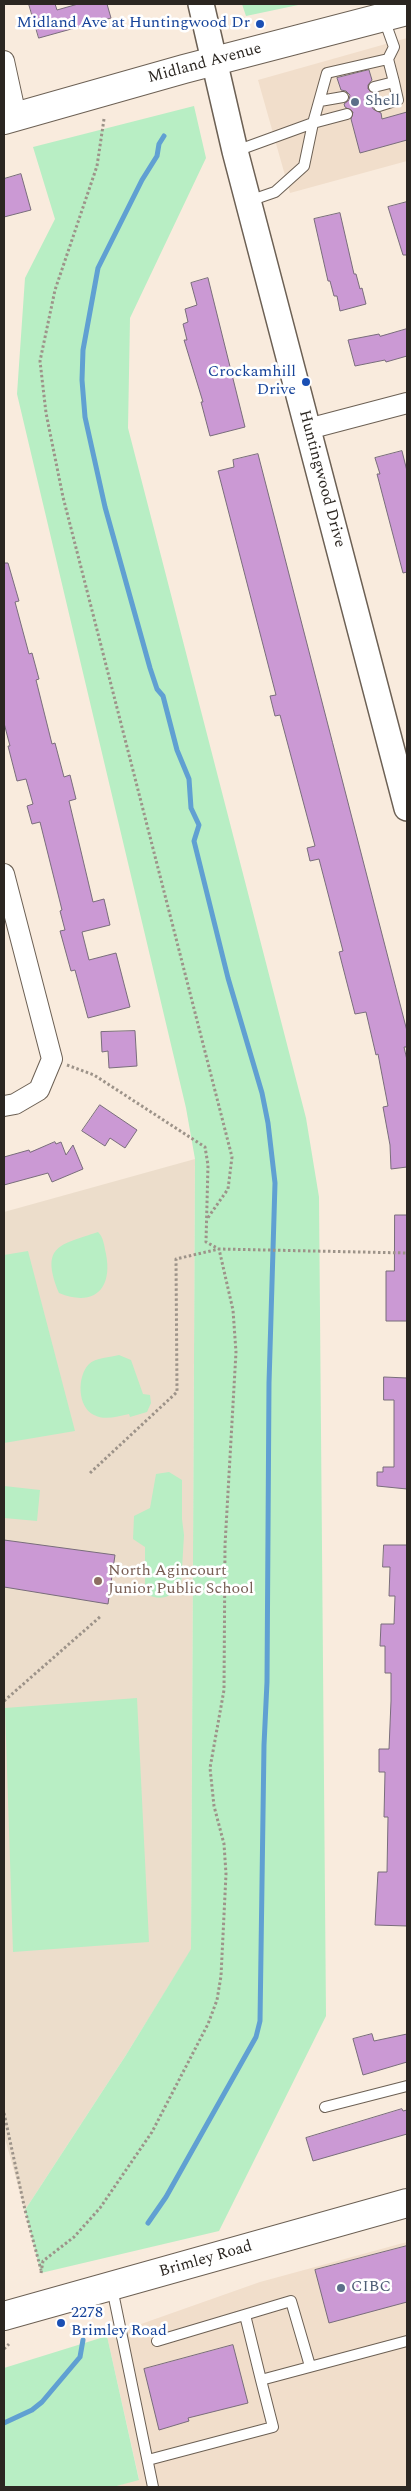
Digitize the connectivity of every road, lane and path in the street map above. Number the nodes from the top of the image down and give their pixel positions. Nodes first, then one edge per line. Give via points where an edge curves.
1 (201, 4) edge
2 (396, 14) edge
3 (388, 59) junction
4 (4, 61) edge
5 (215, 62) junction
6 (394, 82) junction
7 (374, 87) dead end
8 (343, 97) dead end
9 (320, 102) junction
10 (379, 106) dead end
11 (347, 114) dead end
12 (10, 118) edge
13 (104, 119) dead end
14 (313, 123) junction
15 (235, 151) junction
16 (248, 201) junction
17 (407, 403) edge
18 (308, 430) junction
19 (407, 808) edge
20 (4, 874) edge
21 (52, 1060) junction
22 (4, 1106) edge
23 (207, 1219) junction
24 (219, 1249) junction
25 (407, 1253) edge
26 (90, 1473) dead end
27 (101, 1616) dead end
28 (4, 1701) edge
29 (407, 2086) edge
30 (324, 2107) dead end
31 (4, 2113) edge
32 (407, 2203) edge
33 (112, 2287) junction
34 (245, 2315) junction
35 (4, 2316) edge
36 (157, 2341) dead end
37 (407, 2341) edge
38 (9, 2344) dead end
39 (4, 2348) edge
40 (310, 2366) junction
41 (262, 2380) junction
42 (148, 2460) junction
43 (153, 2487) edge

1 - 5 street, Huntingwood Drive
2 - 3 lane via 394,46
2 - 5 main road, Midland Avenue
3 - 6 lane
3 - 9 lane via 327,73
4 - 12 street
5 - 12 main road, Midland Avenue
5 - 15 street, Huntingwood Drive
6 - 7 lane
6 - 10 lane via 398,100
8 - 9 lane
9 - 14 lane
11 - 14 lane
13 - 23 path via 97,166 55,290 40,361 46,413 63,497 232,1157 228,1189
14 - 15 lane
14 - 16 lane via 304,166 275,192
15 - 16 street, Huntingwood Drive
16 - 18 street, Huntingwood Drive
17 - 18 street
18 - 19 street, Huntingwood Drive
20 - 21 street
21 - 22 street via 39,1090 15,1104
21 - 23 path via 94,1075 204,1147 208,1165
23 - 24 path via 206,1242
24 - 25 path
24 - 26 path via 176,1259 177,1392
24 - 31 path via 233,1310 236,1352 225,1545 224,1690 210,1768 226,1874 221,1976 216,2000 208,2024 152,2132 100,2208 74,2237 43,2261 42,2273 24,2210
27 - 28 path
29 - 30 lane
32 - 33 main road, Brimley Road
33 - 35 main road, Brimley Road
33 - 42 lane
34 - 36 lane
34 - 40 lane via 291,2301
34 - 41 lane
37 - 40 lane
38 - 39 path
40 - 41 lane
41 - 42 lane via 273,2427
42 - 43 lane

